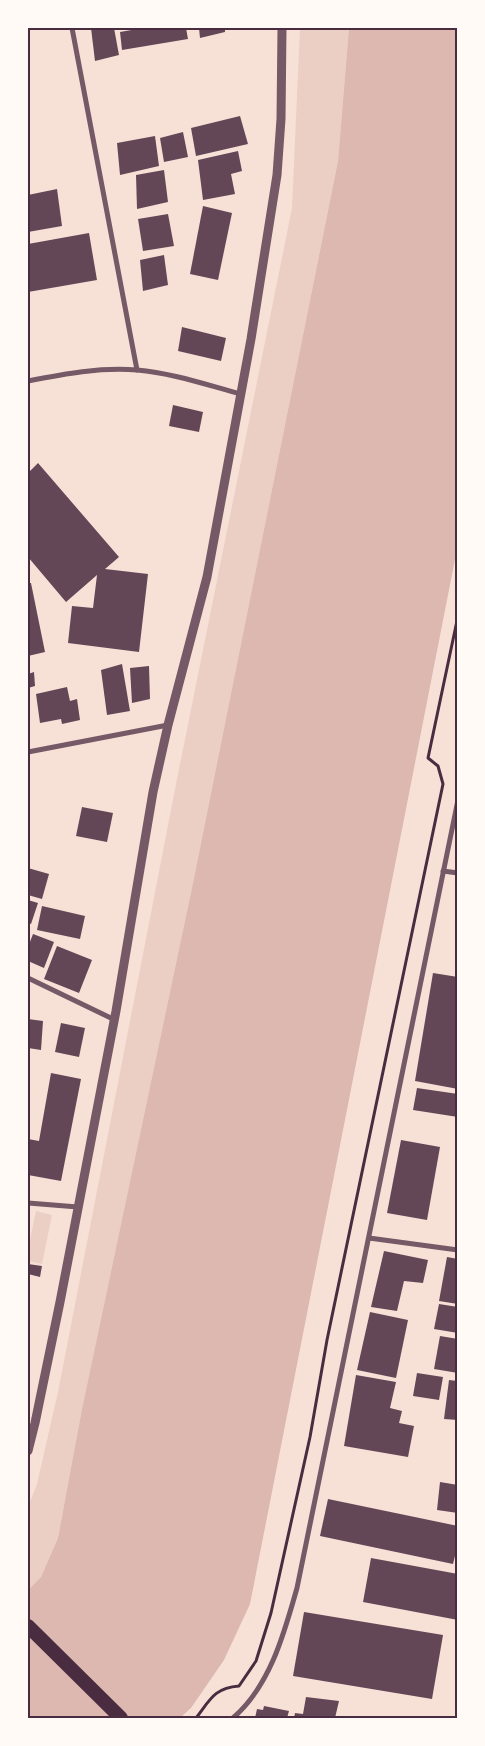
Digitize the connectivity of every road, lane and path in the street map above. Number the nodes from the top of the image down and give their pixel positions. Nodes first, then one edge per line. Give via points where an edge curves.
1 (72, 28) edge
2 (282, 28) edge
3 (138, 370) junction
4 (28, 381) edge
5 (241, 394) junction
6 (458, 616) edge
7 (168, 725) junction
8 (28, 752) edge
9 (458, 800) edge
10 (443, 871) junction
11 (458, 873) edge
12 (28, 978) edge
13 (114, 1020) junction
14 (28, 1203) edge
15 (78, 1207) junction
16 (369, 1238) junction
17 (458, 1250) edge
18 (28, 1451) edge
19 (28, 1626) edge
20 (121, 1718) edge
21 (196, 1718) edge
22 (233, 1718) edge

1 - 3 street
2 - 5 street via 277,175
3 - 4 street via 80,372
3 - 5 street
5 - 7 street via 207,577
6 - 21 path via 428,758 438,766 443,784 271,1614 256,1661 239,1686 226,1687 215,1694
7 - 8 street
7 - 13 street via 142,850
9 - 10 street
10 - 11 street
10 - 16 street
12 - 13 street
13 - 15 street
14 - 15 street
15 - 18 street
16 - 17 street
16 - 22 street via 297,1588 278,1650 243,1710
19 - 20 highway

